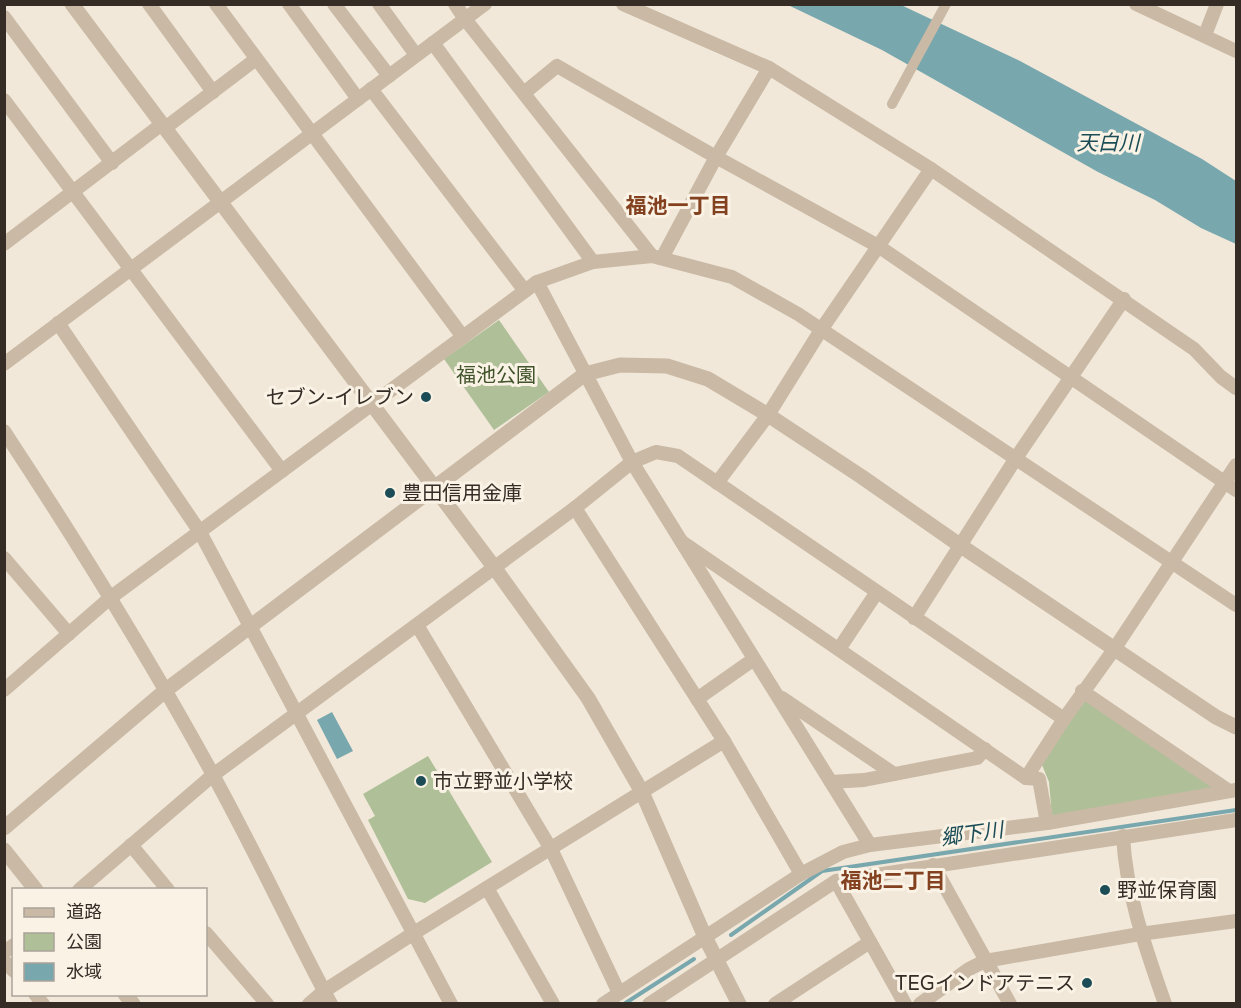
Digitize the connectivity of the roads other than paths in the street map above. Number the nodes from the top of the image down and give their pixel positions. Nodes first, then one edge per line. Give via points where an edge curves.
1 (72, 4) edge
2 (149, 4) edge
3 (216, 4) edge
4 (289, 4) edge
5 (334, 4) edge
6 (379, 4) edge
7 (455, 4) edge
8 (485, 4) edge
9 (623, 4) edge
10 (946, 4) edge
11 (1136, 4) edge
12 (1217, 4) edge
13 (4, 17) edge
14 (465, 19) junction
15 (1205, 35) junction
16 (433, 43) junction
17 (1236, 51) edge
18 (416, 56) junction
19 (256, 59) junction
20 (769, 68) junction
21 (389, 76) junction
22 (371, 89) junction
23 (213, 92) junction
24 (524, 93) junction
25 (358, 99) junction
26 (4, 100) edge
27 (892, 103) dead end
28 (164, 126) junction
29 (312, 134) junction
30 (716, 158) junction
31 (112, 163) junction
32 (931, 169) junction
33 (73, 194) junction
34 (220, 202) junction
35 (4, 244) edge
36 (878, 246) junction
37 (657, 257) junction
38 (594, 262) junction
39 (131, 269) junction
40 (537, 282) junction
41 (525, 291) junction
42 (1124, 299) junction
43 (58, 323) junction
44 (821, 330) junction
45 (463, 337) junction
46 (4, 364) edge
47 (585, 374) junction
48 (1070, 377) junction
49 (1236, 388) edge
50 (372, 405) junction
51 (768, 415) junction
52 (4, 431) edge
53 (1016, 458) junction
54 (632, 462) junction
55 (1236, 465) edge
56 (282, 471) junction
57 (717, 483) junction
58 (1231, 486) edge
59 (434, 488) junction
60 (575, 508) junction
61 (200, 532) junction
62 (682, 542) junction
63 (961, 546) junction
64 (4, 558) edge
65 (1172, 561) junction
66 (494, 567) junction
67 (876, 592) junction
68 (110, 598) junction
69 (1236, 604) edge
70 (914, 618) junction
71 (417, 625) junction
72 (250, 627) junction
73 (69, 634) junction
74 (1115, 648) junction
75 (839, 649) junction
76 (754, 659) junction
77 (4, 690) edge
78 (166, 690) junction
79 (1082, 692) junction
80 (777, 695) junction
81 (697, 699) junction
82 (297, 713) junction
83 (1064, 719) junction
84 (1236, 727) edge
85 (724, 741) junction
86 (985, 749) junction
87 (894, 774) junction
88 (213, 775) junction
89 (1026, 778) junction
90 (831, 782) junction
91 (1233, 790) edge
92 (642, 792) junction
93 (1236, 820) edge
94 (1047, 823) junction
95 (4, 828) edge
96 (1123, 836) junction
97 (131, 845) junction
98 (870, 846) junction
99 (551, 849) junction
100 (4, 850) edge
101 (933, 866) junction
102 (801, 874) junction
103 (836, 881) junction
104 (34, 888) edge
105 (81, 888) edge
106 (166, 888) edge
107 (487, 888) junction
108 (1236, 921) edge
109 (414, 933) junction
110 (207, 934) edge
111 (1140, 934) junction
112 (705, 937) junction
113 (870, 942) junction
114 (718, 960) junction
115 (985, 961) junction
116 (324, 991) junction
117 (619, 993) junction
118 (267, 1004) edge
119 (309, 1004) edge
120 (331, 1004) edge
121 (452, 1004) edge
122 (553, 1004) edge
123 (603, 1004) edge
124 (649, 1004) edge
125 (739, 1004) edge
126 (775, 1004) edge
127 (905, 1004) edge
128 (920, 1004) edge
129 (1010, 1004) edge
130 (1165, 1004) edge

1 - 28 street
2 - 23 street
3 - 19 street
4 - 25 street
5 - 21 street
6 - 18 street
7 - 14 street
8 - 14 street
9 - 20 street
10 - 27 street
11 - 15 street
12 - 15 street
13 - 31 street
14 - 16 street
14 - 24 street
15 - 17 street
16 - 18 street
16 - 38 street
18 - 21 street
19 - 23 street
19 - 29 street
20 - 30 street
20 - 32 street
21 - 22 street
22 - 25 street
22 - 41 street
23 - 28 street
24 - 30 street via 556,66
24 - 37 street
25 - 29 street
26 - 33 street
28 - 31 street
28 - 34 street
29 - 34 street
29 - 45 street
30 - 36 street
30 - 37 street
31 - 33 street
32 - 36 street
32 - 42 street
33 - 35 street
33 - 39 street
34 - 39 street
34 - 50 street
36 - 44 street
36 - 48 street
37 - 38 street
37 - 44 street via 732,277
38 - 40 street
39 - 43 street
39 - 56 street
40 - 41 street
40 - 47 street
41 - 45 street
42 - 48 street
42 - 49 street via 1194,349
43 - 46 street
43 - 61 street
44 - 51 street
44 - 53 street
45 - 50 street
47 - 51 street via 620,366 667,366 708,379
47 - 54 street
47 - 59 street
48 - 53 street
48 - 58 street
50 - 56 street
50 - 59 street
51 - 57 street
51 - 63 street
52 - 68 street
53 - 63 street
53 - 65 street
54 - 57 street via 656,452 678,456
54 - 60 street
54 - 62 street
55 - 58 street
56 - 61 street
57 - 67 street
58 - 65 street
59 - 66 street
59 - 72 street
60 - 66 street
60 - 81 street
61 - 68 street
61 - 72 street
62 - 75 street
62 - 76 street
63 - 70 street
63 - 74 street
64 - 73 street
65 - 69 street
65 - 74 street
66 - 71 street
66 - 92 street via 588,698
67 - 70 street
67 - 75 street
68 - 73 street
68 - 78 street
70 - 83 street
71 - 82 street
71 - 99 street
72 - 78 street
72 - 82 street
73 - 77 street
74 - 79 street
74 - 84 street
75 - 86 street
76 - 80 street
76 - 81 street
78 - 88 street
78 - 95 street
79 - 83 street
79 - 91 street
80 - 87 street
80 - 90 street
81 - 85 street
82 - 88 street
82 - 109 street
83 - 89 street
85 - 92 street
85 - 102 street
86 - 87 street via 977,758
86 - 89 street
87 - 90 street
88 - 97 street
88 - 116 street
89 - 94 street via 1039,779
90 - 98 street
91 - 94 street
92 - 99 street
92 - 112 street
93 - 96 street
94 - 98 street
96 - 101 street
96 - 111 street
97 - 105 street
97 - 106 street
98 - 102 street via 843,852
99 - 107 street
99 - 117 street
100 - 104 street
101 - 103 street
101 - 115 street
102 - 112 street
103 - 113 street
103 - 114 street
107 - 109 street
107 - 122 street
108 - 111 street
109 - 116 street
109 - 121 street
110 - 118 street
111 - 115 street
111 - 130 street
112 - 114 street
112 - 117 street
113 - 126 street
113 - 127 street
114 - 124 street
114 - 125 street
115 - 128 street
115 - 129 street
116 - 119 street
116 - 120 street
117 - 123 street

